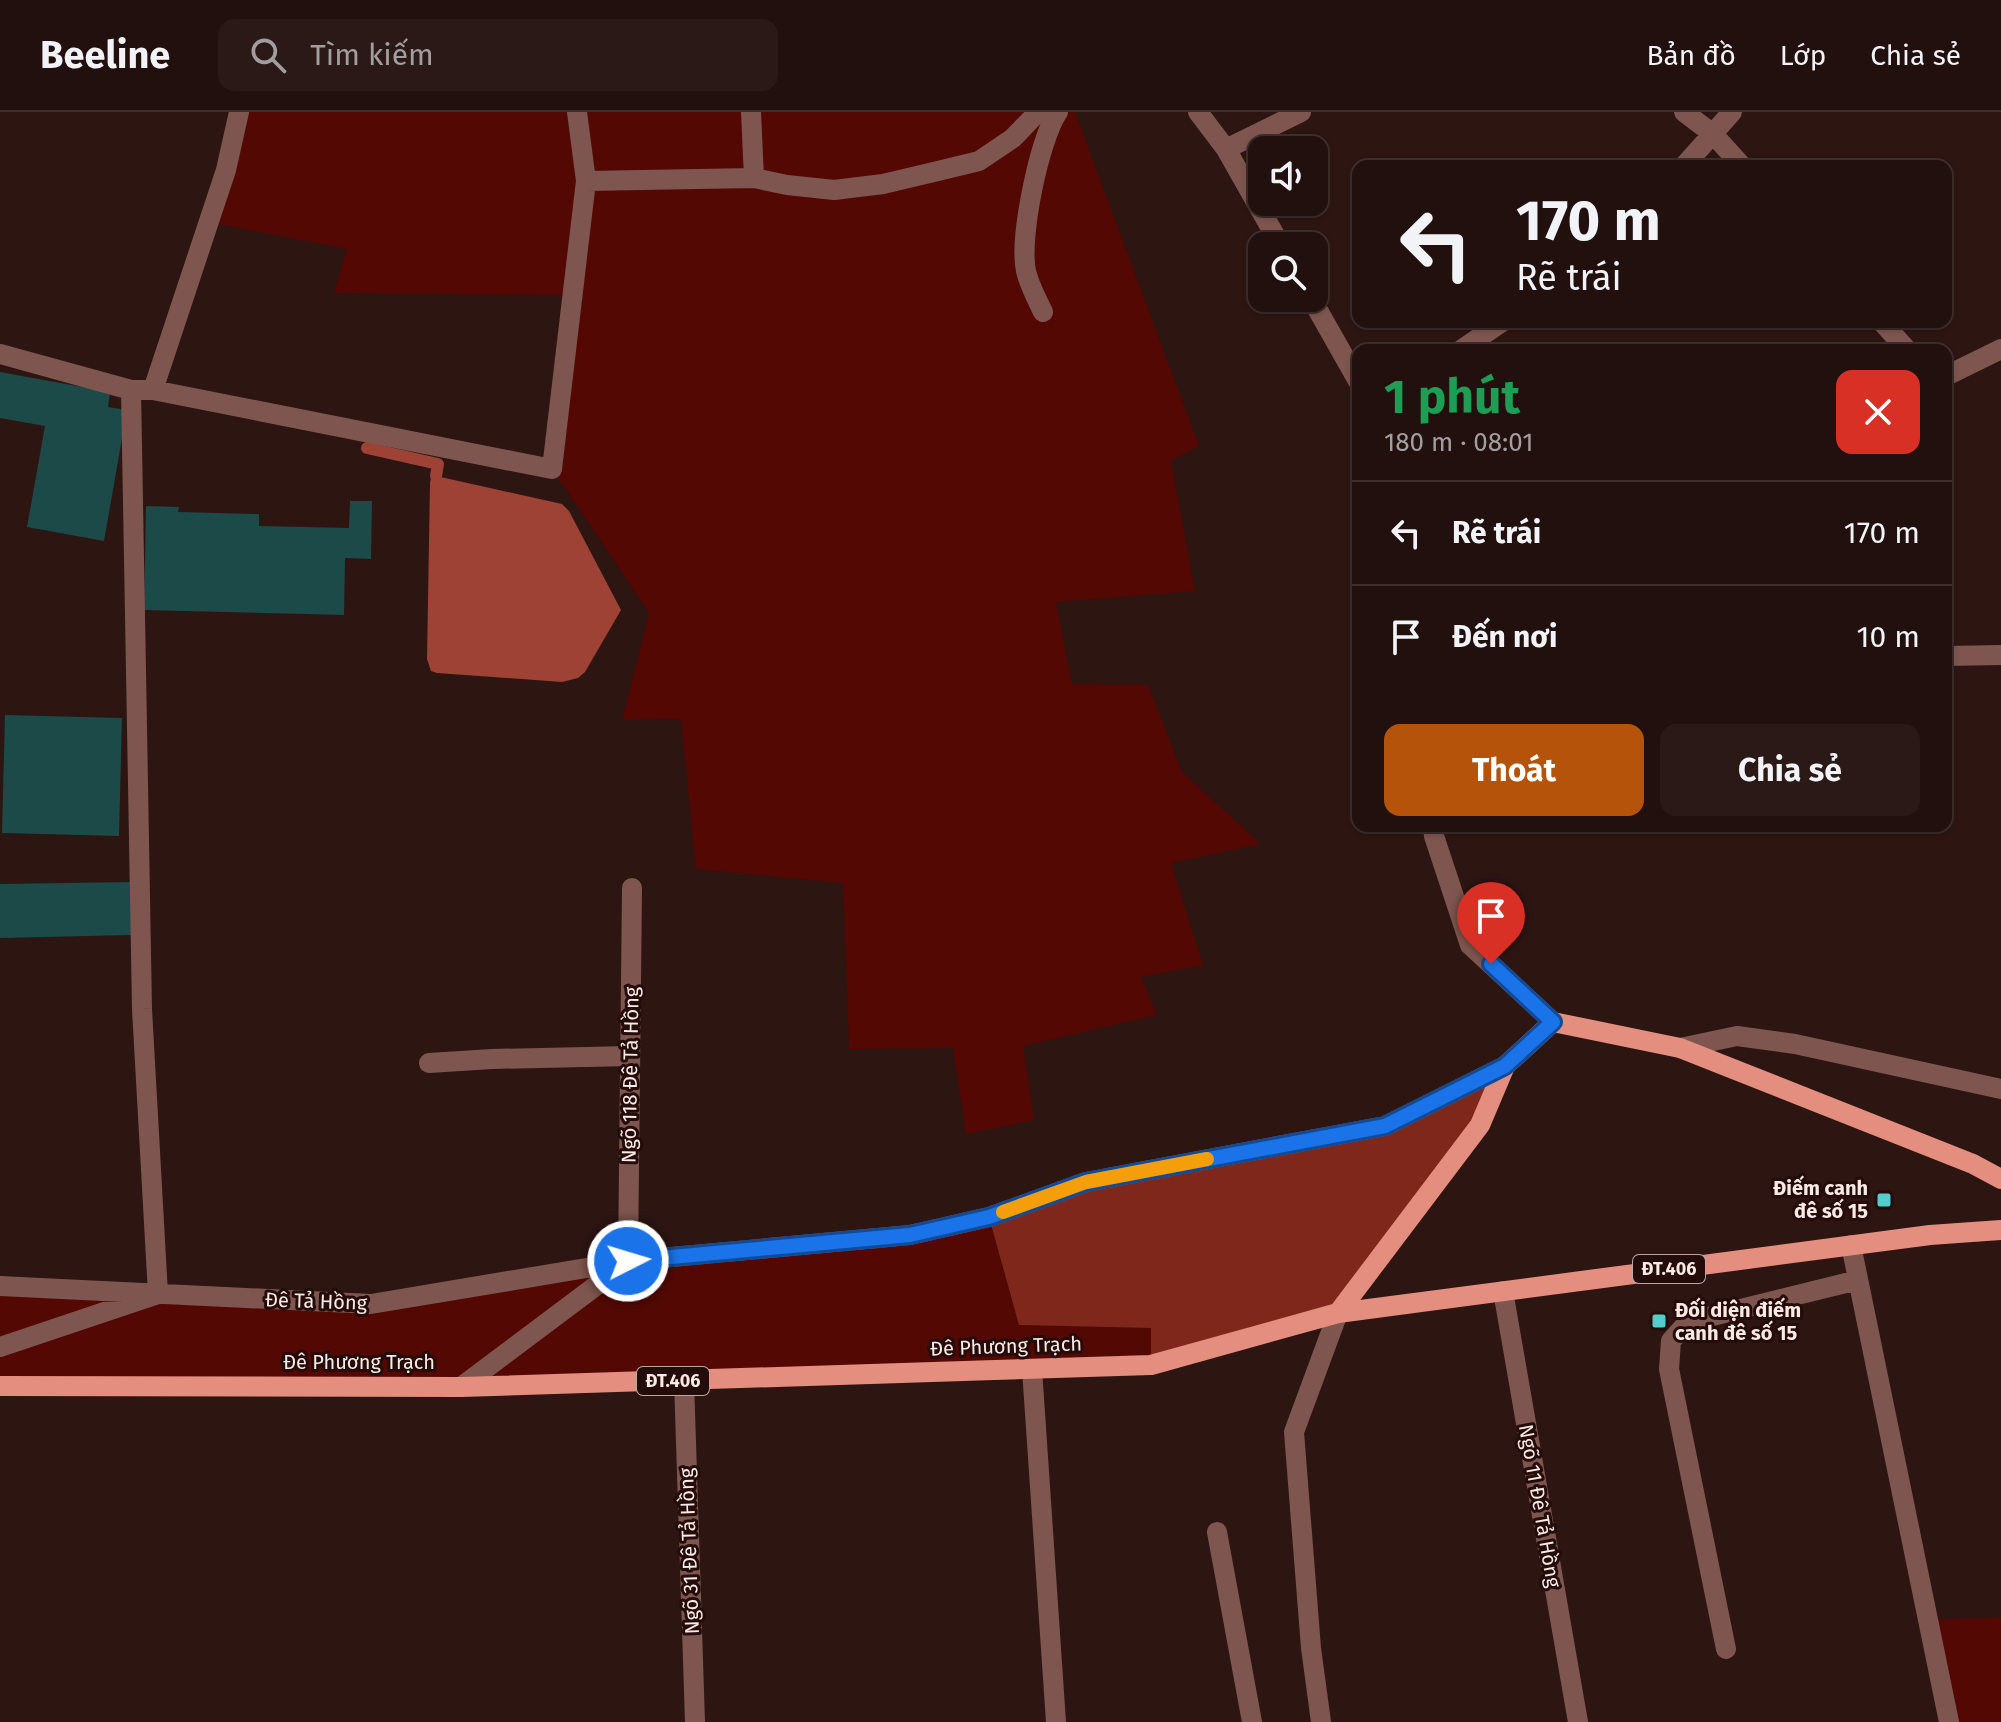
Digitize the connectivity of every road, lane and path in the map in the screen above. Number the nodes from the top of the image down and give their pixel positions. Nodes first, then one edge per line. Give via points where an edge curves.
1 (239, 112) edge
2 (577, 112) edge
3 (751, 112) edge
4 (1038, 112) edge
5 (1058, 112) edge
6 (1198, 112) edge
7 (1301, 112) edge
8 (1684, 112) edge
9 (1732, 112) edge
10 (1713, 134) junction
11 (1226, 149) junction
12 (1689, 160) edge
13 (1737, 160) edge
14 (754, 178) junction
15 (586, 181) junction
16 (1273, 232) edge
17 (1043, 312) dead end
18 (1319, 312) edge
19 (1493, 328) edge
20 (1887, 328) edge
21 (1470, 344) edge
22 (1902, 344) edge
23 (2001, 349) edge
24 (0, 354) edge
25 (1352, 370) edge
26 (1952, 373) edge
27 (131, 390) junction
28 (153, 390) junction
29 (2001, 655) edge
30 (1952, 656) edge
31 (1434, 832) edge
32 (632, 888) dead end
33 (1553, 1022) junction
34 (1680, 1048) junction
35 (630, 1056) junction
36 (429, 1063) dead end
37 (1505, 1066) junction
38 (2001, 1089) edge
39 (2001, 1179) edge
40 (2001, 1230) edge
41 (1851, 1245) junction
42 (628, 1261) junction
43 (1858, 1280) junction
44 (0, 1286) edge
45 (1503, 1291) junction
46 (158, 1294) junction
47 (1338, 1313) junction
48 (0, 1347) edge
49 (1032, 1369) junction
50 (684, 1380) junction
51 (0, 1386) edge
52 (461, 1387) junction
53 (1217, 1532) dead end
54 (1726, 1649) dead end
55 (695, 1722) edge
56 (1056, 1722) edge
57 (1252, 1722) edge
58 (1321, 1722) edge
59 (1578, 1722) edge
60 (1949, 1722) edge

1 - 28 street via 226,170
2 - 15 street
3 - 14 street
4 - 14 street via 1013,138 979,161 910,178 834,190
5 - 17 street via 1041,150 1025,227 1026,270
6 - 11 street
7 - 11 street
8 - 10 street
9 - 10 street
10 - 12 street
10 - 13 street
11 - 16 street
14 - 15 street
15 - 28 street via 552,469
18 - 25 street
19 - 21 street
20 - 22 street
23 - 26 street
24 - 27 street
27 - 28 street
27 - 46 street via 142,1009
29 - 30 street
31 - 33 street via 1470,945
32 - 35 street, Ngõ 118 Đê Tả Hồng
33 - 34 main road
33 - 37 main road
34 - 38 street via 1737,1036
34 - 39 main road
35 - 36 street
35 - 42 street, Ngõ 118 Đê Tả Hồng
37 - 42 street, Đê Tả Hồng via 1385,1126 1086,1182 989,1217 910,1235
37 - 47 main road via 1480,1125
40 - 41 main road, Đê Phương Trạch / ĐT.406
41 - 43 street
41 - 45 main road, Đê Phương Trạch / ĐT.406
42 - 46 street, Đê Tả Hồng via 371,1304
42 - 52 street
43 - 54 street via 1688,1322 1671,1341 1669,1369
43 - 60 street
44 - 46 street, Đê Tả Hồng
45 - 47 main road, Đê Phương Trạch / ĐT.406
45 - 59 street, Ngõ 11 Đê Tả Hồng
46 - 48 street
47 - 49 main road, Đê Phương Trạch / ĐT.406 via 1151,1365
47 - 58 street via 1294,1432
49 - 50 main road, Đê Phương Trạch / ĐT.406
49 - 56 street
50 - 52 main road, Đê Phương Trạch / ĐT.406
50 - 55 street, Ngõ 31 Đê Tả Hồng
51 - 52 main road, Đê Phương Trạch / ĐT.406
53 - 57 street

